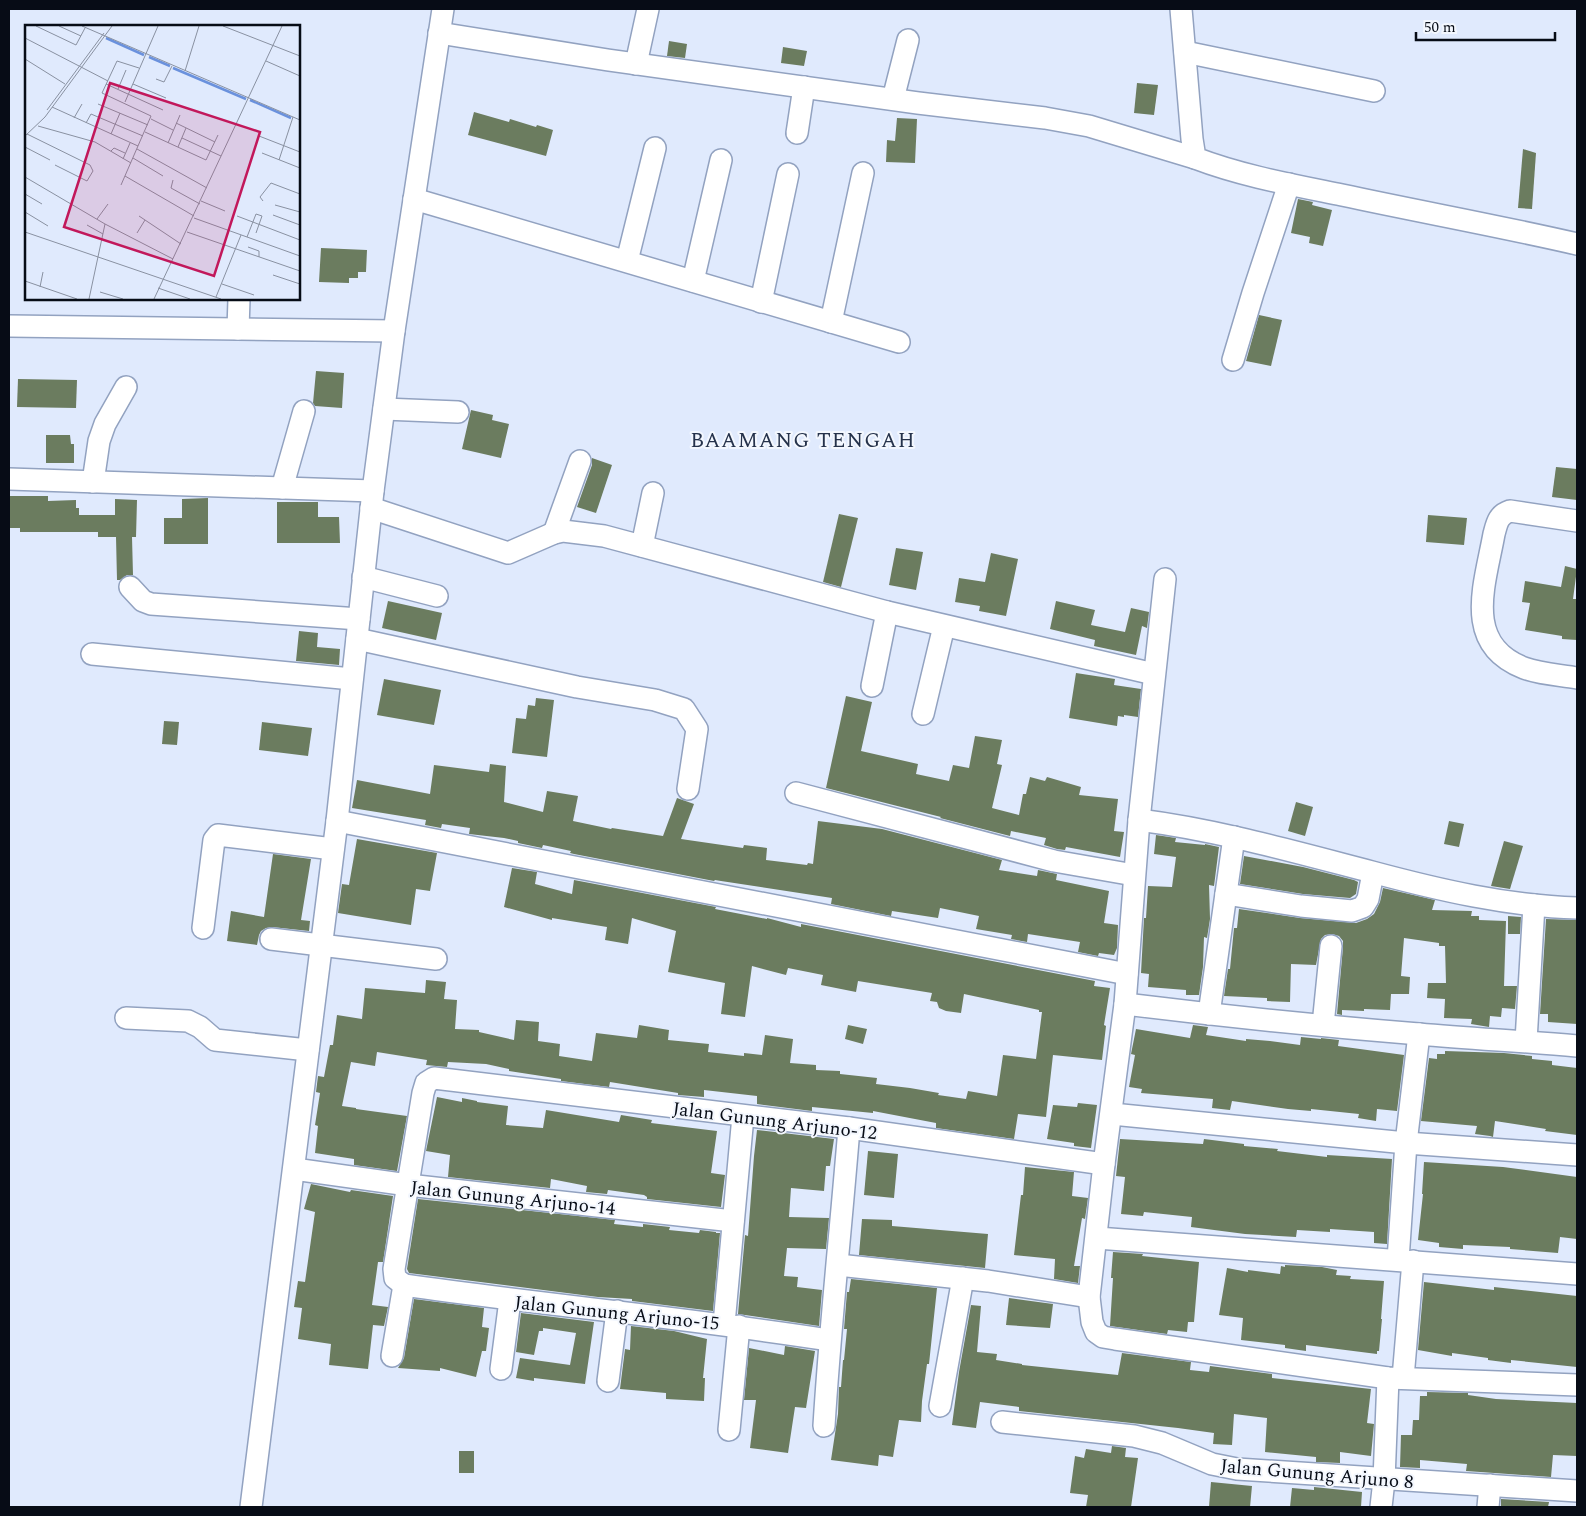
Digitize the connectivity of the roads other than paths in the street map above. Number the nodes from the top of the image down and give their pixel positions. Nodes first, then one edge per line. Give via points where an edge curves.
1 (443, 9) edge
2 (648, 9) edge
3 (1181, 9) edge
4 (439, 33) junction
5 (908, 40) dead end
6 (1185, 52) junction
7 (636, 64) junction
8 (804, 87) junction
9 (1374, 91) dead end
10 (893, 100) junction
11 (797, 133) dead end
12 (655, 148) dead end
13 (1195, 158) junction
14 (721, 160) dead end
15 (863, 173) dead end
16 (788, 174) dead end
17 (1289, 184) junction
18 (414, 199) junction
19 (1577, 244) edge
20 (626, 262) junction
21 (693, 281) junction
22 (239, 300) edge
23 (761, 302) junction
24 (832, 322) junction
25 (9, 326) edge
26 (238, 329) junction
27 (394, 331) junction
28 (899, 342) dead end
29 (1233, 360) dead end
30 (126, 386) dead end
31 (384, 409) junction
32 (304, 411) dead end
33 (458, 412) dead end
34 (580, 461) dead end
35 (9, 479) edge
36 (92, 482) junction
37 (282, 488) junction
38 (653, 493) dead end
39 (372, 500) junction
40 (1577, 521) edge
41 (554, 533) junction
42 (642, 546) junction
43 (363, 577) junction
44 (1165, 580) dead end
45 (130, 587) dead end
46 (437, 596) dead end
47 (887, 612) junction
48 (944, 626) junction
49 (358, 629) junction
50 (92, 654) dead end
51 (1154, 674) junction
52 (1577, 678) edge
53 (352, 679) junction
54 (872, 686) dead end
55 (923, 714) dead end
56 (688, 789) dead end
57 (796, 792) dead end
58 (337, 820) junction
59 (1139, 820) junction
60 (1234, 837) junction
61 (333, 849) junction
62 (1373, 873) junction
63 (1134, 875) junction
64 (1226, 894) junction
65 (1534, 905) junction
66 (1577, 908) edge
67 (203, 928) dead end
68 (271, 939) dead end
69 (322, 944) junction
70 (1331, 946) dead end
71 (436, 958) dead end
72 (1126, 974) junction
73 (1125, 1004) junction
74 (1209, 1014) junction
75 (126, 1018) dead end
76 (1323, 1025) junction
77 (1419, 1034) junction
78 (1526, 1041) junction
79 (1577, 1046) edge
80 (308, 1050) junction
81 (1112, 1114) junction
82 (743, 1116) junction
83 (849, 1128) junction
84 (1406, 1143) junction
85 (1577, 1155) edge
86 (1104, 1164) junction
87 (294, 1169) junction
88 (408, 1185) junction
89 (733, 1221) junction
90 (1097, 1238) junction
91 (1405, 1261) junction
92 (838, 1266) junction
93 (1577, 1274) edge
94 (963, 1278) junction
95 (404, 1285) junction
96 (1090, 1297) junction
97 (510, 1300) junction
98 (617, 1312) junction
99 (731, 1325) junction
100 (830, 1340) junction
101 (392, 1356) dead end
102 (501, 1369) dead end
103 (1395, 1378) junction
104 (608, 1381) dead end
105 (1577, 1385) edge
106 (940, 1406) dead end
107 (1002, 1422) dead end
108 (824, 1426) dead end
109 (729, 1430) dead end
110 (1384, 1480) junction
111 (1490, 1485) junction
112 (1577, 1492) edge
113 (252, 1507) edge
114 (1381, 1507) edge
115 (1488, 1507) edge

1 - 4 street
2 - 7 street
3 - 6 street
4 - 7 street
4 - 18 street
5 - 10 street
6 - 9 street
6 - 13 street
7 - 8 street
8 - 10 street
8 - 11 street
10 - 13 street via 997,111 1089,126
12 - 20 street
13 - 17 street
14 - 21 street
15 - 24 street
16 - 23 street
17 - 19 street
17 - 29 street
18 - 20 street
18 - 27 street
20 - 21 street
21 - 23 street
22 - 26 street
23 - 24 street
24 - 28 street
25 - 26 street
26 - 27 street
27 - 31 street
30 - 36 street via 99,440
31 - 33 street
31 - 39 street
32 - 37 street
34 - 41 street
35 - 36 street
36 - 37 street
37 - 39 street
38 - 42 street
39 - 41 street via 508,553
39 - 43 street
40 - 52 street via 1510,511 1502,514 1494,534 1482,612 1484,627 1500,655 1526,669
41 - 42 street via 570,531
42 - 47 street
43 - 46 street
43 - 49 street
44 - 51 street
45 - 49 street via 143,601 151,604
47 - 48 street
47 - 54 street
48 - 51 street
48 - 55 street
49 - 53 street
49 - 56 street via 577,687 655,700 684,709 697,729
50 - 53 street
51 - 59 street
53 - 58 street
57 - 63 street via 1054,862
58 - 61 street
58 - 72 street
59 - 60 street
59 - 63 street
60 - 62 street
60 - 64 street
61 - 67 street via 218,835 214,840
61 - 69 street
62 - 64 street via 1368,899 1363,907 1352,911
62 - 65 street via 1478,897
63 - 72 street
64 - 74 street
65 - 66 street
65 - 78 street
68 - 69 street
69 - 71 street
69 - 80 street
70 - 76 street
72 - 73 street
73 - 74 street
73 - 81 street
74 - 76 street
75 - 80 street via 188,1022 215,1040
76 - 77 street
77 - 78 street
77 - 84 street
78 - 79 street
80 - 87 street
81 - 84 street
81 - 86 street
82 - 83 street, Jalan Gunung Arjuno-12
82 - 88 street, Jalan Gunung Arjuno-12 via 434,1078 426,1083
82 - 89 street
83 - 86 street, Jalan Gunung Arjuno-12
83 - 92 street
84 - 85 street
84 - 91 street
86 - 90 street
87 - 88 street, Jalan Gunung Arjuno-14
87 - 113 street
88 - 89 street, Jalan Gunung Arjuno-14
88 - 95 street via 394,1269 395,1278
89 - 99 street
90 - 91 street
90 - 96 street
91 - 93 street
91 - 103 street
92 - 94 street
92 - 100 street
94 - 96 street
94 - 106 street
95 - 97 street, Jalan Gunung Arjuno-15
95 - 101 street
96 - 103 street via 1092,1322 1096,1332 1103,1337
97 - 98 street, Jalan Gunung Arjuno-15
97 - 102 street
98 - 99 street, Jalan Gunung Arjuno-15
98 - 104 street
99 - 100 street, Jalan Gunung Arjuno-15
99 - 109 street
100 - 108 street
103 - 105 street
103 - 110 street
107 - 110 street, Jalan Gunung Arjuno 8 via 1134,1436 1162,1443 1223,1467
110 - 111 street, Jalan Gunung Arjuno 8
110 - 114 street
111 - 112 street, Jalan Gunung Arjuno 8
111 - 115 street

